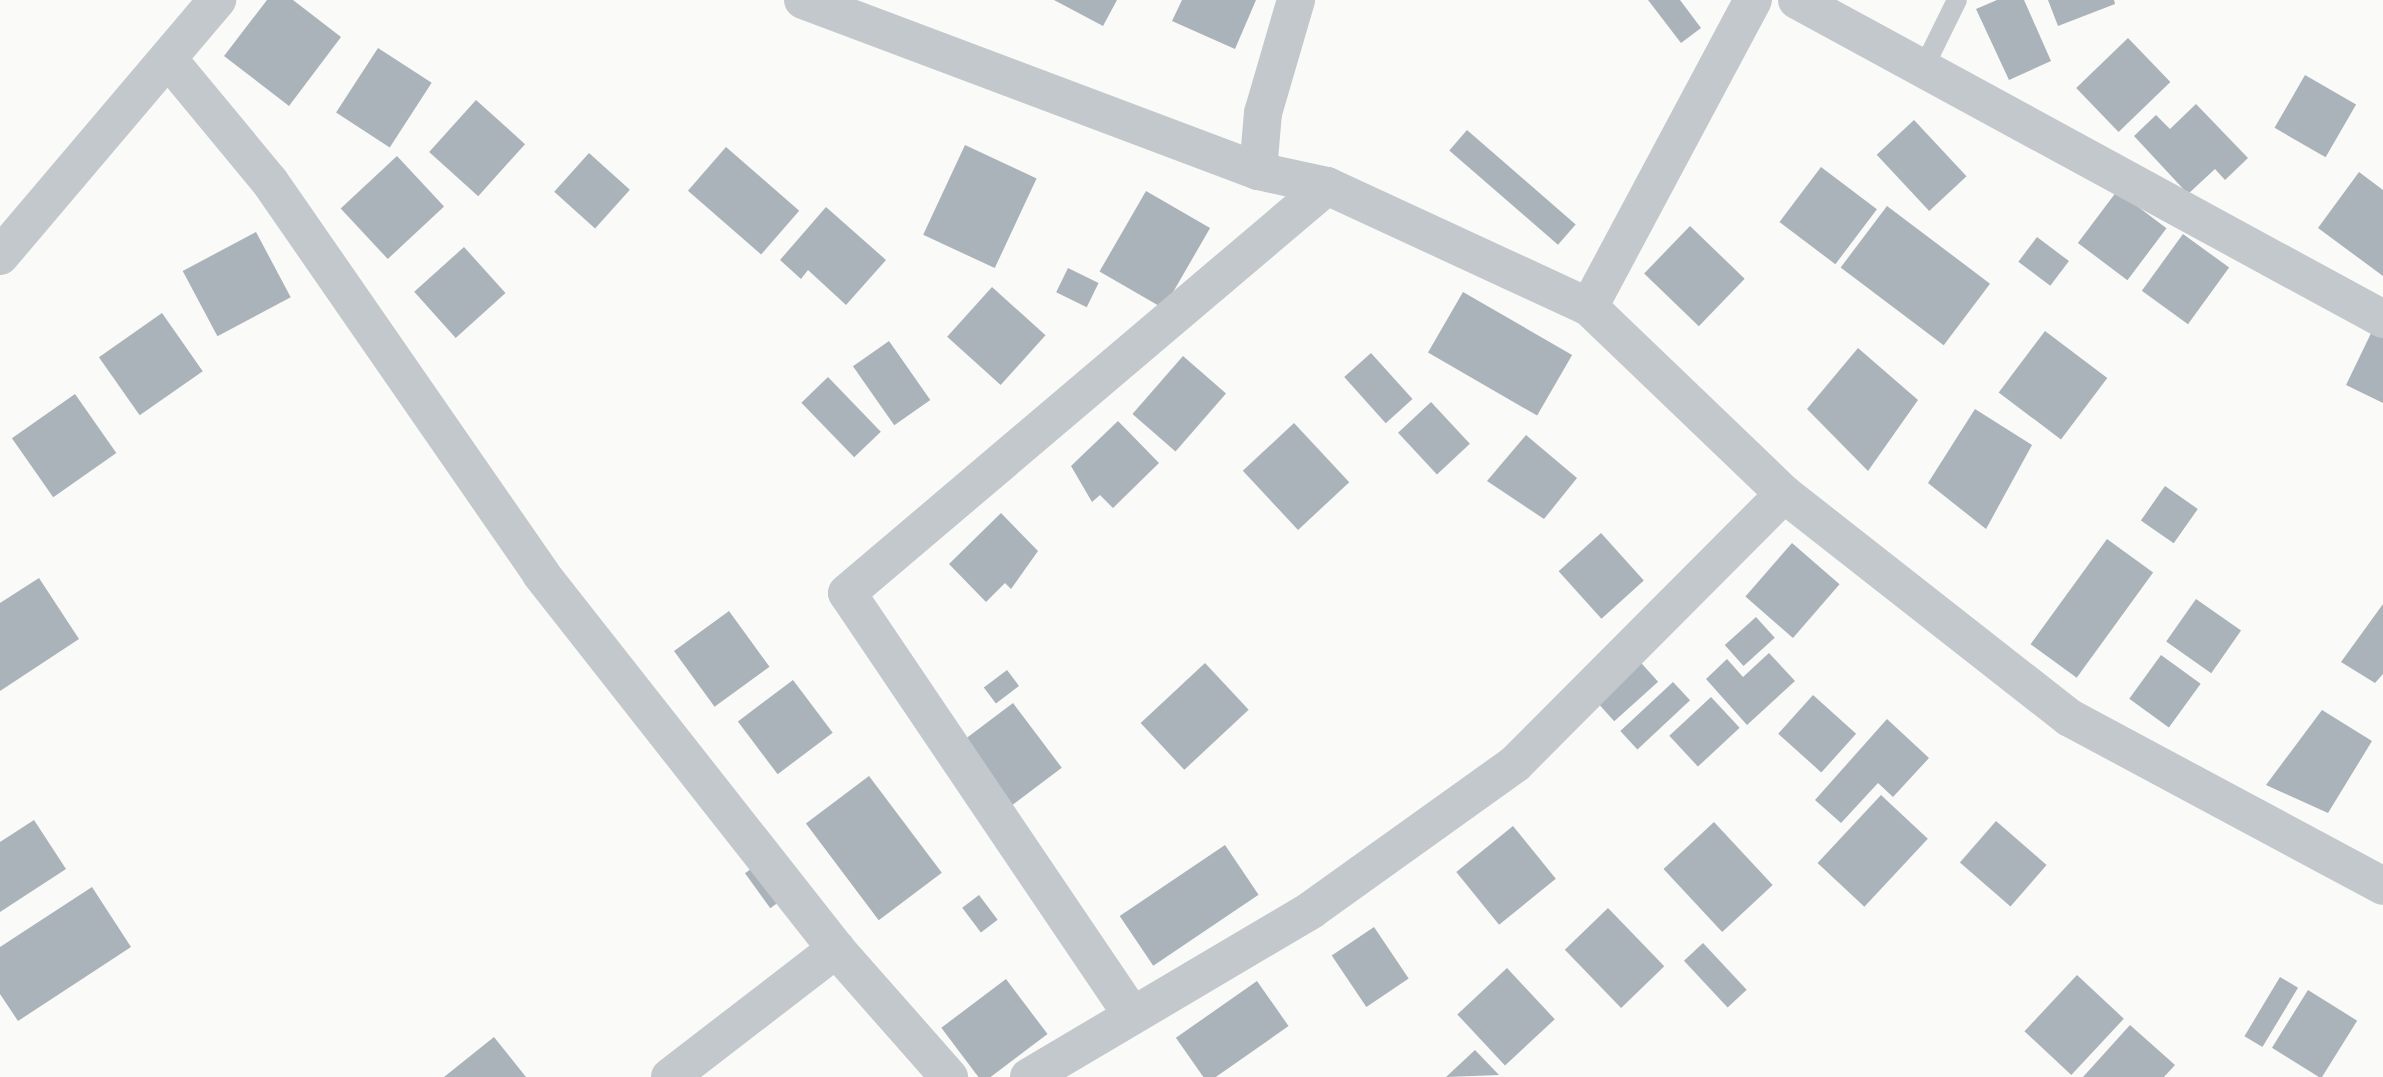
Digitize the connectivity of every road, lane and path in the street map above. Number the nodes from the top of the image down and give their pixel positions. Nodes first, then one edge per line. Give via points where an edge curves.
1 (217, 0) edge
2 (803, 0) edge
3 (1296, 0) edge
4 (1753, 0) edge
5 (1798, 0) edge
6 (1958, 0) edge
7 (882, 13) edge
8 (169, 60) junction
9 (1926, 65) junction
10 (1258, 171) junction
11 (1328, 186) junction
12 (0, 256) edge
13 (1589, 306) junction
14 (2383, 319) edge
15 (1784, 494) junction
16 (2383, 886) edge
17 (836, 949) junction
18 (1132, 1015) junction
19 (670, 1077) edge
20 (949, 1077) edge
21 (1030, 1077) edge

1 - 8 street
2 - 7 street
3 - 10 street via 1263,113
4 - 13 street
5 - 9 street
6 - 9 lane
7 - 10 street
8 - 12 street
8 - 17 street via 270,182 541,574
9 - 14 street
10 - 11 street
11 - 13 street
11 - 18 street via 848,593
13 - 15 street
15 - 16 street via 2070,718
15 - 18 street via 1515,764 1311,910
17 - 19 street
17 - 20 street
18 - 21 street

